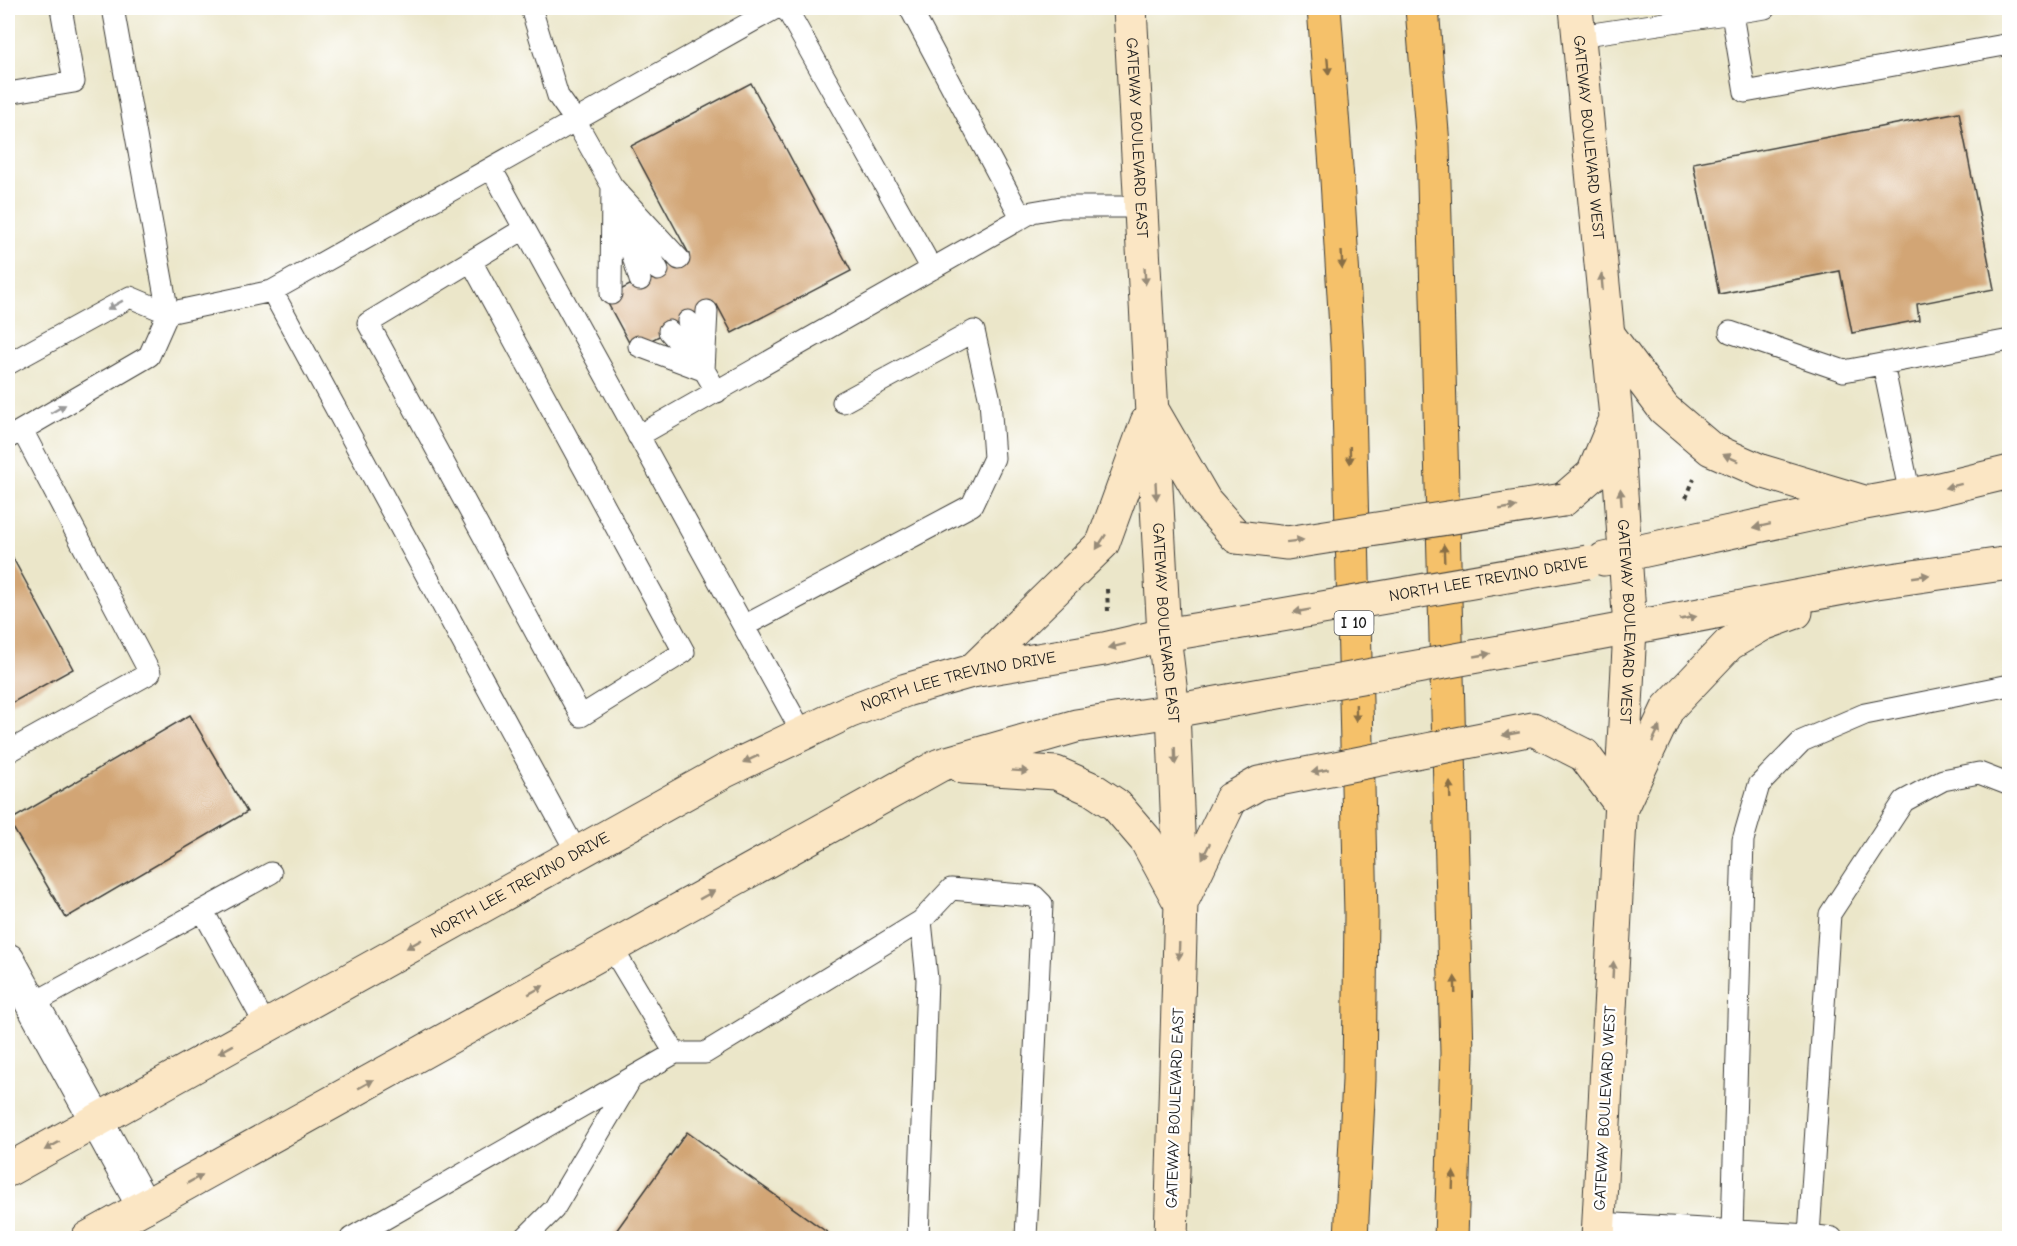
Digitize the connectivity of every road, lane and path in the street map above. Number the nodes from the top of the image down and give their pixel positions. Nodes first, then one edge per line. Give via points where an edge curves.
1 (60, 8) edge
2 (113, 8) edge
3 (531, 8) edge
4 (776, 8) edge
5 (786, 8) edge
6 (910, 8) edge
7 (1130, 8) edge
8 (1323, 8) edge
9 (1422, 8) edge
10 (1765, 8) edge
11 (1732, 10) edge
12 (1577, 22) edge
13 (2010, 44) edge
14 (8, 93) edge
15 (575, 120) junction
16 (490, 168) junction
17 (612, 186) junction
18 (1141, 207) junction
19 (1021, 218) junction
20 (524, 229) junction
21 (679, 259) dead end
22 (471, 261) junction
23 (932, 269) junction
24 (272, 291) junction
25 (707, 311) dead end
26 (168, 314) junction
27 (687, 321) dead end
28 (1730, 332) dead end
29 (1607, 333) junction
30 (654, 339) dead end
31 (2010, 340) edge
32 (8, 364) edge
33 (1883, 364) junction
34 (704, 370) junction
35 (717, 392) junction
36 (843, 402) dead end
37 (1152, 409) junction
38 (1616, 417) junction
39 (15, 434) edge
40 (638, 436) junction
41 (2010, 472) edge
42 (1910, 495) junction
43 (1866, 503) junction
44 (1625, 556) junction
45 (2010, 563) edge
46 (1870, 583) junction
47 (1107, 584) dead end
48 (1108, 618) dead end
49 (744, 626) junction
50 (1630, 629) junction
51 (1164, 635) junction
52 (972, 671) junction
53 (2010, 685) edge
54 (1173, 711) junction
55 (804, 734) junction
56 (8, 752) edge
57 (940, 765) junction
58 (2010, 784) edge
59 (1622, 807) junction
60 (578, 853) junction
61 (271, 873) dead end
62 (1181, 903) junction
63 (203, 911) junction
64 (921, 921) junction
65 (612, 948) junction
66 (8, 960) edge
67 (21, 998) edge
68 (266, 1026) junction
69 (675, 1053) junction
70 (632, 1078) junction
71 (97, 1121) junction
72 (8, 1170) edge
73 (144, 1207) junction
74 (1598, 1231) edge
75 (1732, 1231) junction
76 (1809, 1235) junction
77 (88, 1239) edge
78 (351, 1239) edge
79 (525, 1239) edge
80 (918, 1239) edge
81 (1026, 1239) edge
82 (1171, 1239) edge
83 (1350, 1239) edge
84 (1451, 1239) edge
85 (1833, 1239) edge

1 - 14 lane via 74,82
2 - 26 lane
3 - 15 lane via 558,96
4 - 15 lane
5 - 23 lane
6 - 19 lane
7 - 18 main road, GATEWAY BOULEVARD EAST
8 -> 83 highway, I 10 via 1348,361 1361,914 1359,1080
84 -> 9 highway via 1457,1053 1433,145
10 - 11 lane
11 - 12 lane
11 - 13 lane via 1745,92
29 -> 12 main road, GATEWAY BOULEVARD WEST
15 - 16 lane
15 - 17 lane
16 - 20 lane
16 - 24 lane
17 - 17 lane via 633,283
17 - 21 lane
18 - 19 lane via 1061,207
18 -> 37 main road, GATEWAY BOULEVARD EAST
19 - 23 lane
20 - 22 lane
20 - 40 lane
22 - 22 lane via 368,323 581,716 684,652
23 - 35 lane
24 - 26 lane
24 - 60 lane
25 - 34 lane
26 -> 32 lane via 130,297
39 -> 26 lane via 149,356
27 - 34 lane
28 - 33 lane via 1844,371
29 - 38 main road, GATEWAY BOULEVARD WEST
43 -> 29 main road via 1761,471 1710,449 1664,409
30 - 34 lane
31 - 33 lane
33 - 42 lane
34 - 35 lane
35 - 40 lane
36 - 49 lane via 974,332 990,400 994,458 972,506
37 -> 38 main road, bridge via 1205,501 1237,537 1287,543 1563,500 1593,474
37 -> 51 main road, GATEWAY BOULEVARD EAST
37 -> 52 main road via 1103,543
44 -> 38 main road, GATEWAY BOULEVARD WEST
39 - 56 lane via 150,673
40 - 49 lane
41 -> 42 main road, NORTH LEE TREVINO DRIVE
42 - 43 main road, NORTH LEE TREVINO DRIVE
43 -> 44 main road, NORTH LEE TREVINO DRIVE
44 - 50 main road, GATEWAY BOULEVARD WEST
44 -> 51 main road, NORTH LEE TREVINO DRIVE, bridge
46 -> 45 main road
50 -> 46 main road
59 -> 46 main road via 1668,708 1729,644 1763,624
47 - 48 path
49 - 55 lane
54 -> 50 main road, bridge
50 - 59 main road, GATEWAY BOULEVARD WEST
51 -> 52 main road, NORTH LEE TREVINO DRIVE
51 - 54 main road, GATEWAY BOULEVARD EAST
52 - 55 main road, NORTH LEE TREVINO DRIVE via 906,690
53 - 75 lane via 1866,714 1802,741 1759,785 1743,840
54 - 57 main road via 1076,726
54 -> 62 main road, GATEWAY BOULEVARD EAST
55 -> 60 main road, NORTH LEE TREVINO DRIVE via 725,771
57 -> 62 main road via 1056,773 1092,789 1116,805 1146,840
65 -> 57 main road
58 - 76 lane via 1979,773 1943,780 1904,801 1830,914
59 -> 62 main road, bridge via 1584,755 1533,729 1259,783 1231,799
74 -> 59 main road, GATEWAY BOULEVARD WEST
60 -> 68 main road, NORTH LEE TREVINO DRIVE
61 - 63 lane
62 -> 82 main road, GATEWAY BOULEVARD EAST
63 - 67 lane
63 - 68 lane
64 - 69 lane via 705,1053
64 - 80 lane via 927,979
64 - 81 lane via 951,889 1034,896 1042,904
65 - 69 lane
73 -> 65 main road
66 - 67 street
67 - 71 street
68 -> 71 main road, NORTH LEE TREVINO DRIVE
69 - 70 lane
70 - 78 lane
70 - 79 lane via 554,1209
71 -> 72 main road, NORTH LEE TREVINO DRIVE
71 - 73 street
73 - 77 main road
74 - 75 lane
75 - 76 lane
76 - 85 lane

